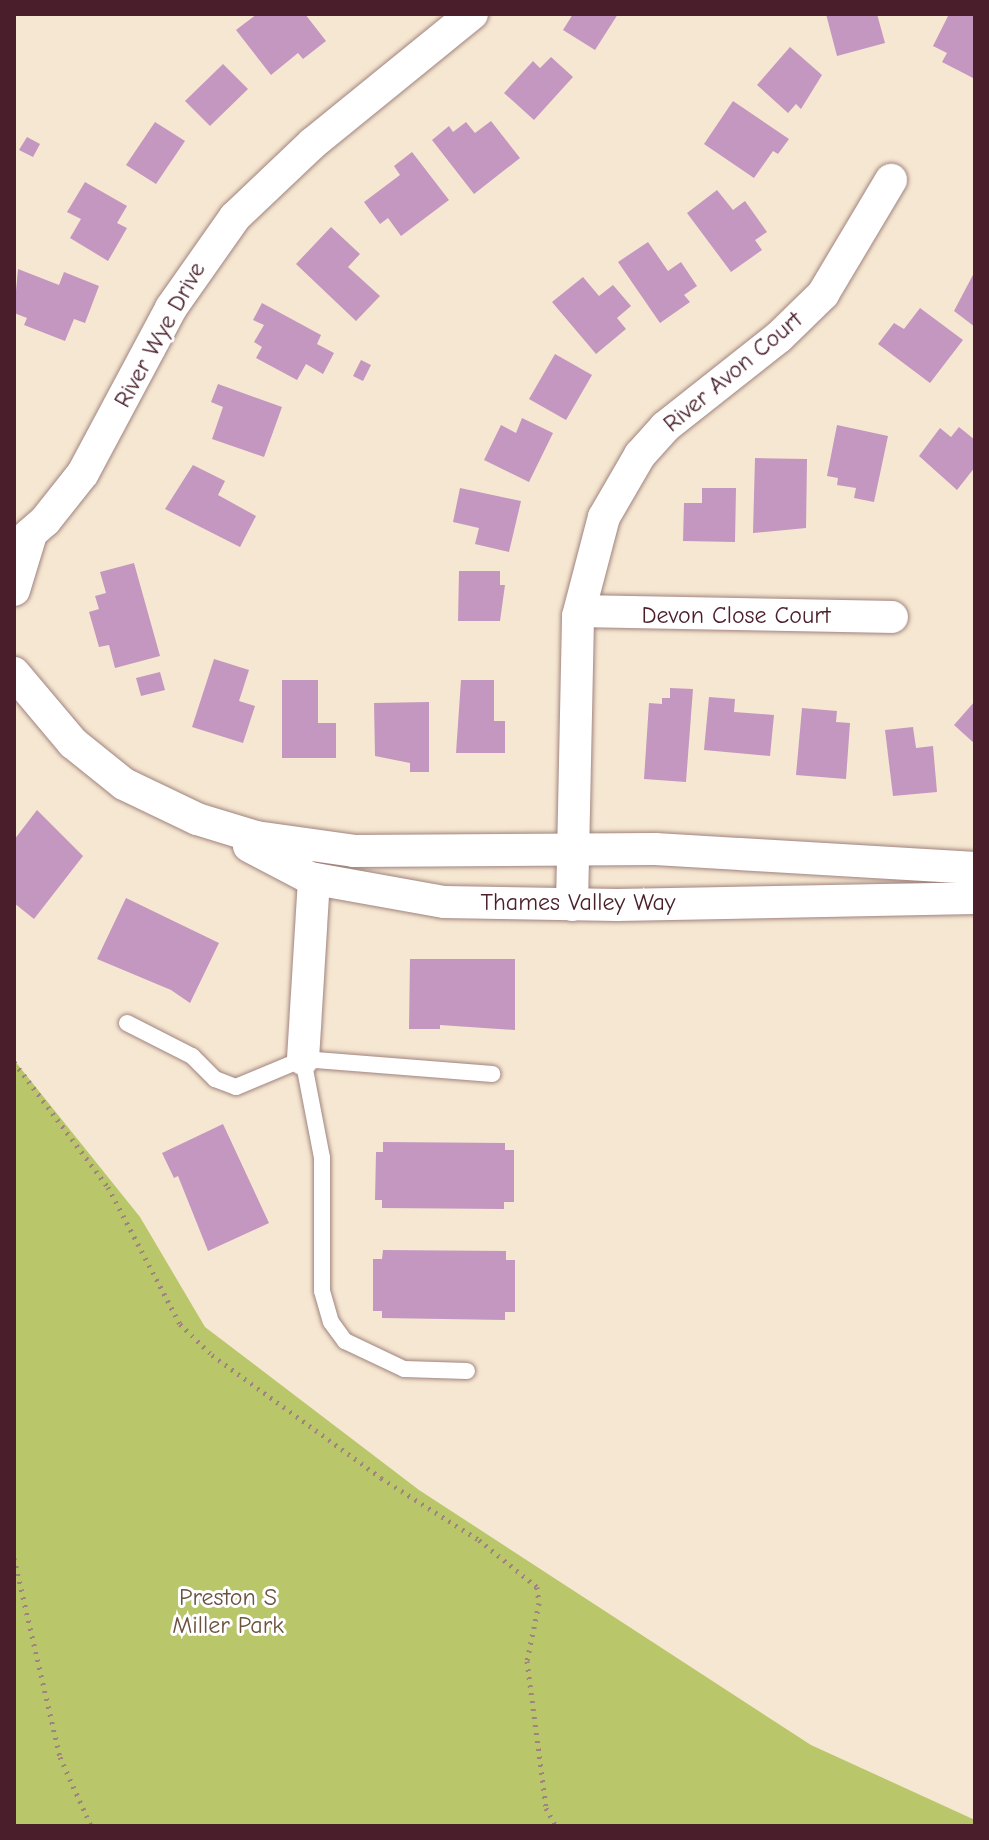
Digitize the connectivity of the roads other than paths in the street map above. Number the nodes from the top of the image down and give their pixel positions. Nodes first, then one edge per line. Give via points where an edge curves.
1 (472, 14) edge
2 (891, 180) dead end
3 (20, 540) edge
4 (14, 590) edge
5 (580, 611) junction
6 (892, 617) dead end
7 (14, 673) edge
8 (197, 819) junction
9 (576, 848) junction
10 (975, 868) edge
11 (314, 879) junction
12 (975, 898) edge
13 (572, 905) junction
14 (127, 1023) dead end
15 (303, 1059) junction
16 (492, 1074) dead end
17 (467, 1371) dead end

1 - 3 street, River Wye Drive via 304,151 235,217 171,308 83,473
2 - 5 street, River Avon Court via 823,294 779,337 683,411 640,455 604,517
3 - 4 street
5 - 6 street, Devon Close Court
5 - 9 street, River Avon Court
7 - 8 street, Thames Valley Way via 88,758 124,784
8 - 9 street, Thames Valley Way via 256,837 354,851
8 - 11 street, Thames Valley Way
9 - 10 street, Thames Valley Way
9 - 13 street, River Avon Court
11 - 13 street, Thames Valley Way via 444,902
11 - 15 street
12 - 13 street, Thames Valley Way
14 - 15 lane via 192,1056 215,1079 236,1087
15 - 16 lane
15 - 17 lane via 320,1136 322,1291 331,1322 345,1341 404,1369

